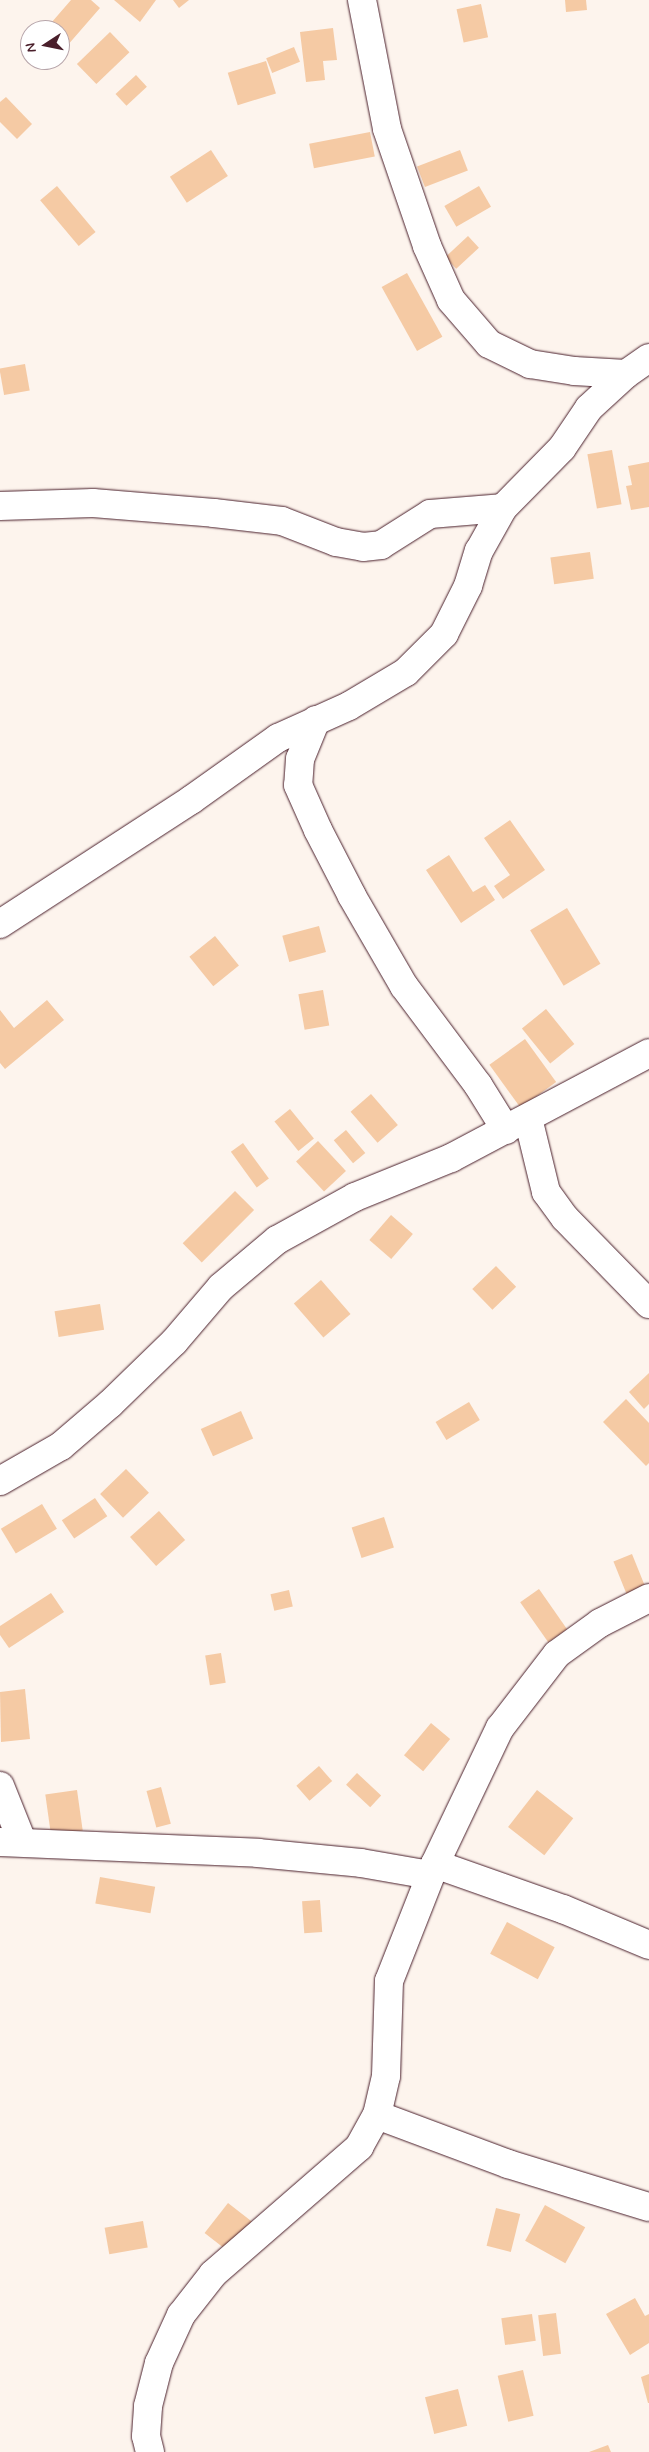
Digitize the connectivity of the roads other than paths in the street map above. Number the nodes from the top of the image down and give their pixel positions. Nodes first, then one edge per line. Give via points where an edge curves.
1 (362, 0) edge
2 (649, 358) edge
3 (626, 374) junction
4 (0, 506) edge
5 (503, 508) junction
6 (316, 720) junction
7 (0, 924) edge
8 (649, 1053) edge
9 (517, 1124) junction
10 (649, 1304) edge
11 (0, 1481) edge
12 (649, 1598) edge
13 (0, 1786) edge
14 (11, 1842) edge
15 (432, 1870) junction
16 (649, 1944) edge
17 (377, 2115) junction
18 (649, 2207) edge
19 (150, 2452) edge

1 - 3 street via 387,128 428,246 451,300 489,344 530,364
2 - 3 street
3 - 5 street via 589,408 562,448
4 - 5 street via 93,503 205,512 282,521 336,542 363,546 381,545 430,514
5 - 6 street via 479,551 468,586 444,634 406,672 349,706
6 - 7 street via 278,738 191,800
6 - 9 street via 300,759 298,785 318,830 404,986 478,1085
8 - 9 street
9 - 10 street via 546,1192 565,1218
9 - 11 street via 451,1158 355,1197 277,1240 221,1287 174,1342 110,1404 61,1446
12 - 15 street via 600,1623 557,1654 500,1728
13 - 14 street
14 - 15 street via 258,1853
15 - 16 street via 563,1909
15 - 17 street via 389,1981 386,2076
17 - 18 street via 508,2164
17 - 19 street via 358,2147 213,2274 181,2315 159,2363 148,2406 146,2436

